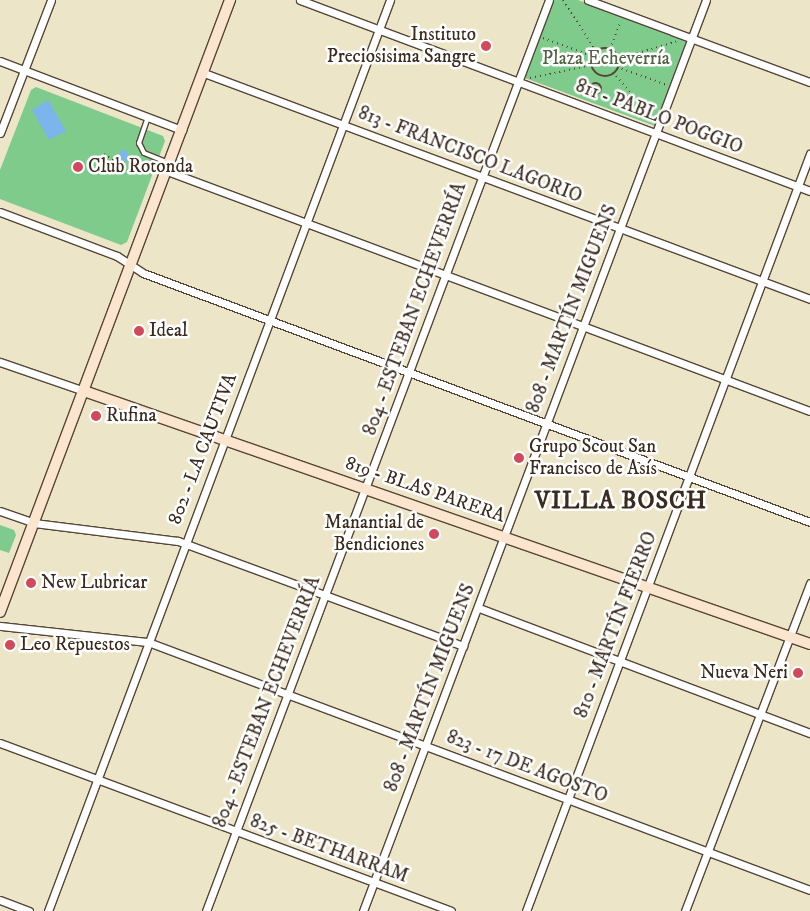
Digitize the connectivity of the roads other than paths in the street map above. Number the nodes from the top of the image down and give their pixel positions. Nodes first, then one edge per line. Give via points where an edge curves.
1 (51, 0) edge
2 (230, 0) edge
3 (300, 0) edge
4 (390, 0) edge
5 (549, 0) edge
6 (588, 0) edge
7 (706, 0) edge
8 (379, 30) junction
9 (693, 37) junction
10 (0, 60) edge
11 (25, 70) junction
12 (204, 72) junction
13 (518, 81) junction
14 (810, 82) edge
15 (148, 117) junction
16 (343, 124) junction
17 (182, 130) junction
18 (658, 130) junction
19 (0, 133) edge
20 (810, 154) edge
21 (168, 167) junction
22 (481, 176) junction
23 (798, 187) junction
24 (810, 191) edge
25 (0, 212) edge
26 (308, 223) junction
27 (620, 229) junction
28 (131, 266) junction
29 (445, 274) junction
30 (762, 282) junction
31 (810, 299) edge
32 (269, 320) junction
33 (584, 327) junction
34 (0, 362) edge
35 (408, 372) junction
36 (726, 380) junction
37 (84, 391) junction
38 (810, 411) edge
39 (546, 424) junction
40 (226, 438) junction
41 (688, 477) junction
42 (366, 488) junction
43 (0, 511) edge
44 (810, 522) edge
45 (34, 523) junction
46 (505, 536) junction
47 (185, 543) junction
48 (810, 583) edge
49 (648, 587) junction
50 (326, 594) junction
51 (479, 608) junction
52 (0, 612) edge
53 (0, 626) edge
54 (790, 637) junction
55 (148, 642) junction
56 (810, 644) edge
57 (463, 646) junction
58 (620, 662) junction
59 (288, 694) junction
60 (760, 714) junction
61 (810, 733) edge
62 (0, 743) edge
63 (425, 745) junction
64 (97, 779) junction
65 (566, 801) junction
66 (235, 832) junction
67 (708, 852) junction
68 (373, 882) junction
69 (810, 890) edge
70 (0, 900) edge
71 (29, 911) edge
72 (48, 911) edge
73 (206, 911) edge
74 (363, 911) edge
75 (450, 911) edge
76 (526, 911) edge
77 (686, 911) edge

1 - 11 street
2 - 12 street
3 - 8 street, 811 - PABLO POGGIO
4 - 8 street, 802 - LA CAUTIVA
5 - 13 street, 804 - ESTEBAN ECHEVERRÍA
6 - 9 street
7 - 9 street, 808 - MARTÍN MIGUENS
8 - 13 street, 811 - PABLO POGGIO
8 - 16 street, 802 - LA CAUTIVA
9 - 14 street
9 - 18 street, 808 - MARTÍN MIGUENS
10 - 11 street
11 - 15 street
11 - 19 street
12 - 16 street, 813 - FRANCISCO LAGORIO
12 - 17 street
13 - 18 street, 811 - PABLO POGGIO
13 - 22 street, 804 - ESTEBAN ECHEVERRÍA
15 - 17 street
15 - 21 lane via 139,143 144,153
16 - 22 street, 813 - FRANCISCO LAGORIO
16 - 26 street, 802 - LA CAUTIVA
17 - 21 street
18 - 23 street, 811 - PABLO POGGIO
18 - 27 street, 808 - MARTÍN MIGUENS
20 - 23 street, 810 - MARTÍN FIERRO
21 - 26 street
21 - 28 street
22 - 27 street, 813 - FRANCISCO LAGORIO
22 - 29 street, 804 - ESTEBAN ECHEVERRÍA
23 - 24 street, 811 - PABLO POGGIO
23 - 30 street, 810 - MARTÍN FIERRO
25 - 28 street via 118,256
26 - 29 street
26 - 32 street, 802 - LA CAUTIVA
27 - 30 street, 813 - FRANCISCO LAGORIO
27 - 33 street, 808 - MARTÍN MIGUENS
28 - 32 street
28 - 37 street
29 - 33 street
29 - 35 street, 804 - ESTEBAN ECHEVERRÍA
30 - 31 street, 813 - FRANCISCO LAGORIO
30 - 36 street, 810 - MARTÍN FIERRO
32 - 35 street
32 - 40 street, 802 - LA CAUTIVA
33 - 36 street
33 - 39 street, 808 - MARTÍN MIGUENS
34 - 37 street
35 - 39 street
35 - 42 street, 804 - ESTEBAN ECHEVERRÍA
36 - 38 street
36 - 41 street, 810 - MARTÍN FIERRO
37 - 40 street, 819 - BLAS PARERA
37 - 45 street
39 - 41 street
39 - 46 street, 808 - MARTÍN MIGUENS
40 - 42 street, 819 - BLAS PARERA
40 - 47 street, 802 - LA CAUTIVA
41 - 44 street
41 - 49 street, 810 - MARTÍN FIERRO
42 - 46 street, 819 - BLAS PARERA
42 - 50 street, 804 - ESTEBAN ECHEVERRÍA
43 - 45 street
45 - 47 street
45 - 52 street
46 - 49 street, 819 - BLAS PARERA
46 - 51 street, 808 - MARTÍN MIGUENS
47 - 50 street
47 - 55 street, 802 - LA CAUTIVA
48 - 54 street
49 - 54 street, 819 - BLAS PARERA
49 - 58 street, 810 - MARTÍN FIERRO
50 - 57 street
50 - 59 street, 804 - ESTEBAN ECHEVERRÍA
51 - 57 street, 808 - MARTÍN MIGUENS
51 - 58 street
53 - 55 street, 823 - 17 DE AGOSTO
54 - 56 street, 819 - BLAS PARERA
54 - 60 street
55 - 59 street, 823 - 17 DE AGOSTO
55 - 64 street, 802 - LA CAUTIVA
57 - 63 street, 808 - MARTÍN MIGUENS
58 - 60 street
58 - 65 street, 810 - MARTÍN FIERRO
59 - 63 street, 823 - 17 DE AGOSTO
59 - 66 street, 804 - ESTEBAN ECHEVERRÍA
60 - 61 street
60 - 67 street
62 - 64 street, 825 - BETHARRAM
63 - 65 street, 823 - 17 DE AGOSTO
63 - 68 street, 808 - MARTÍN MIGUENS
64 - 66 street, 825 - BETHARRAM
64 - 72 street, 802 - LA CAUTIVA
65 - 67 street, 823 - 17 DE AGOSTO
65 - 76 street, 810 - MARTÍN FIERRO
66 - 68 street, 825 - BETHARRAM
66 - 73 street, 804 - ESTEBAN ECHEVERRÍA
67 - 69 street, 823 - 17 DE AGOSTO
67 - 77 street
68 - 74 street, 808 - MARTÍN MIGUENS
68 - 75 street, 825 - BETHARRAM
70 - 71 street

